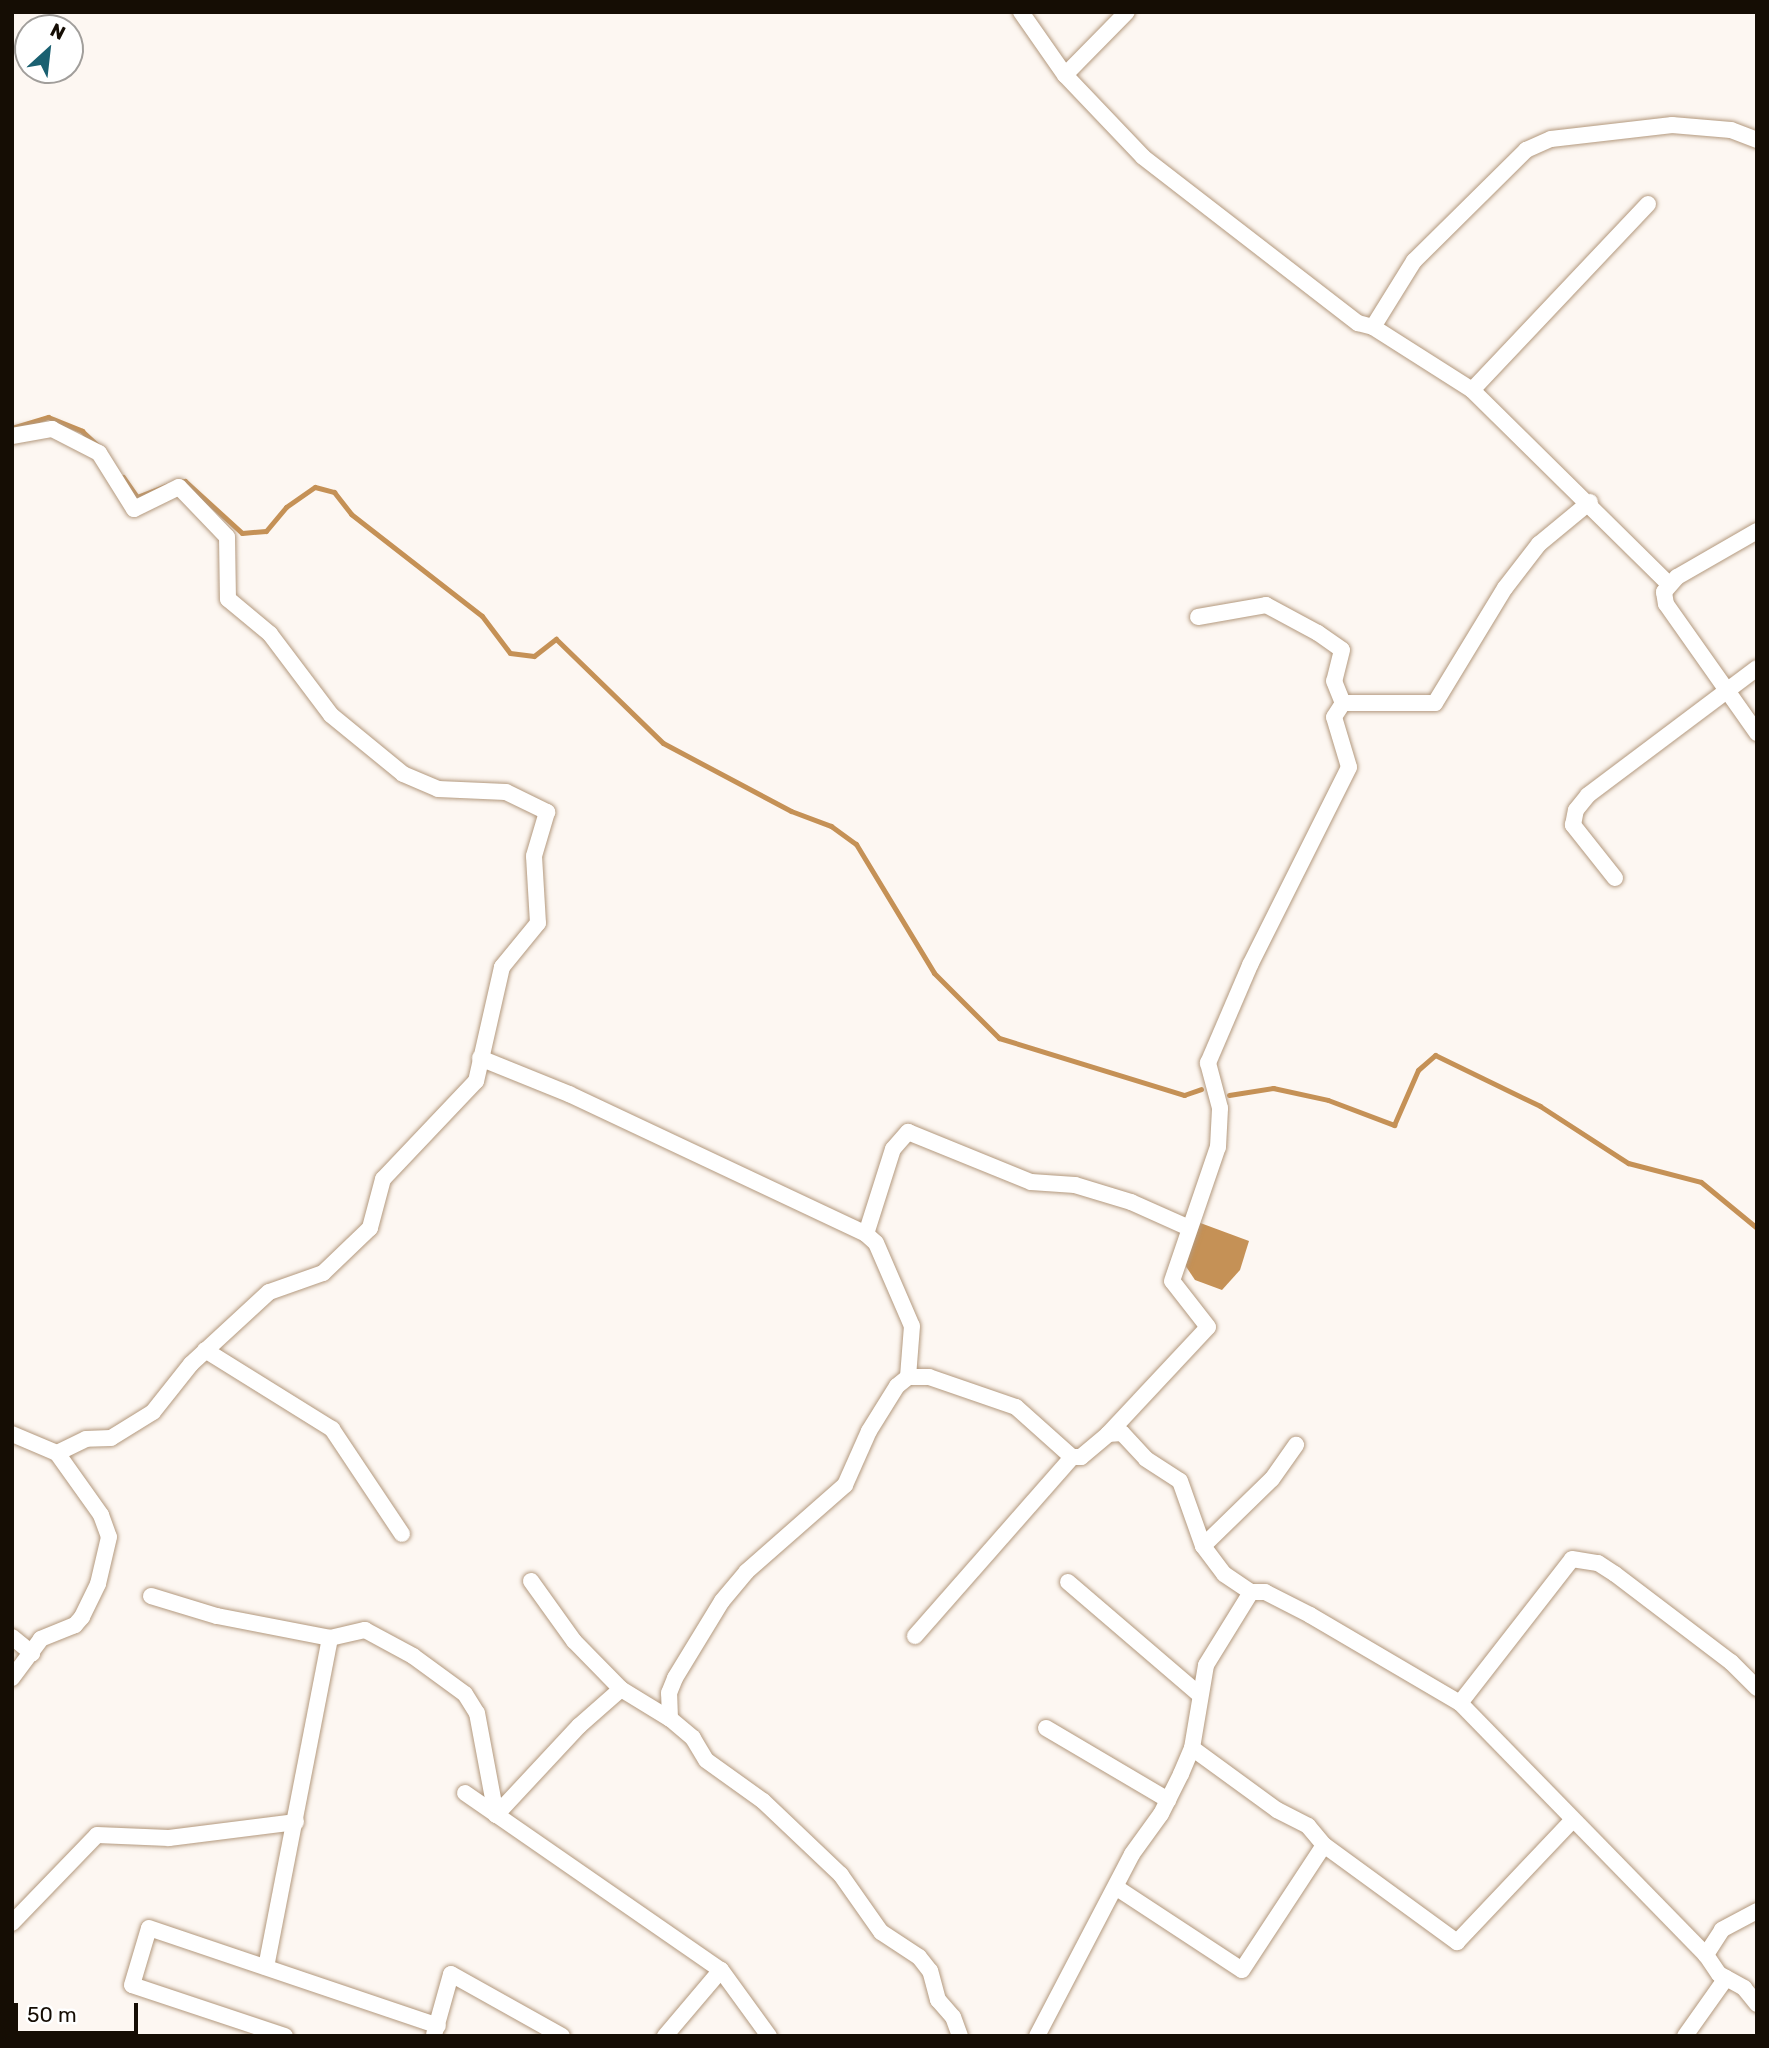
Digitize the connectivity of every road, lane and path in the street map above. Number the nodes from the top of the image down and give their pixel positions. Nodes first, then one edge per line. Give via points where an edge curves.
1 (1021, 12) edge
2 (1127, 12) edge
3 (1065, 75) junction
4 (1757, 140) edge
5 (1648, 204) dead end
6 (1373, 327) junction
7 (1472, 390) junction
8 (12, 436) edge
9 (1590, 502) junction
10 (1757, 531) edge
11 (1668, 583) junction
12 (1198, 617) dead end
13 (1757, 668) edge
14 (1726, 691) junction
15 (1343, 703) junction
16 (1757, 733) edge
17 (1615, 878) dead end
18 (480, 1058) junction
19 (1187, 1227) junction
20 (866, 1234) junction
21 (205, 1350) junction
22 (908, 1377) junction
23 (12, 1434) edge
24 (1108, 1434) junction
25 (1296, 1444) dead end
26 (57, 1453) junction
27 (1072, 1457) junction
28 (402, 1534) dead end
29 (1203, 1546) junction
30 (531, 1581) dead end
31 (1068, 1583) dead end
32 (1251, 1592) junction
33 (151, 1596) dead end
34 (915, 1636) dead end
35 (12, 1637) edge
36 (330, 1638) junction
37 (32, 1653) junction
38 (12, 1678) edge
39 (1757, 1688) edge
40 (621, 1689) junction
41 (1200, 1695) junction
42 (1460, 1703) junction
43 (670, 1719) junction
44 (1045, 1728) dead end
45 (1192, 1748) junction
46 (465, 1793) dead end
47 (1168, 1800) junction
48 (496, 1815) junction
49 (1572, 1821) junction
50 (296, 1822) junction
51 (1324, 1845) junction
52 (1117, 1888) junction
53 (1757, 1911) edge
54 (12, 1923) edge
55 (1706, 1955) junction
56 (266, 1967) junction
57 (721, 1970) junction
58 (1726, 1978) junction
59 (1757, 2004) edge
60 (436, 2031) edge
61 (285, 2036) edge
62 (562, 2036) edge
63 (665, 2036) edge
64 (768, 2036) edge
65 (960, 2036) edge
66 (1037, 2036) edge
67 (1685, 2036) edge

1 - 3 street
2 - 3 street
3 - 6 street via 1143,157 1358,323
4 - 6 street via 1731,130 1672,125 1550,139 1526,150 1414,261
5 - 7 street
6 - 7 street
7 - 9 street
8 - 18 street via 52,429 99,453 134,509 179,488 227,537 228,599 270,634 331,715 415,779 438,789 506,792 547,812 534,856 538,923 502,967
9 - 11 street
9 - 15 street via 1539,544 1522,566 1435,703
10 - 11 street
11 - 14 street via 1666,604
12 - 15 street via 1266,605 1318,633 1342,650 1334,681
13 - 14 street
14 - 16 street
14 - 17 street via 1588,795 1576,810 1573,825
15 - 19 street via 1334,717 1349,767 1250,965 1208,1063 1220,1108 1218,1147
18 - 20 street via 569,1094
18 - 21 street via 476,1081 383,1179 370,1228 323,1273 269,1292
19 - 20 street via 1131,1202 1075,1185 1031,1182 908,1132 893,1149
19 - 24 street via 1171,1280 1208,1327
20 - 22 street via 876,1243 912,1326
21 - 26 street via 153,1412 111,1438 86,1439
21 - 28 street via 332,1429
22 - 27 street via 929,1377 1016,1407
22 - 43 street via 897,1386 869,1431 845,1485 729,1592 675,1678 669,1693
23 - 26 street
24 - 27 street via 1081,1457
24 - 29 street via 1122,1433 1146,1459 1180,1481
25 - 29 street via 1272,1479
26 - 37 street via 101,1515 109,1537 98,1584 82,1616 75,1625 41,1639
27 - 34 street
29 - 32 street via 1224,1574
30 - 40 street via 574,1641
31 - 41 street
32 - 41 street via 1206,1665
32 - 42 street via 1265,1592 1310,1615
33 - 36 street via 217,1616
35 - 37 street
36 - 48 street via 365,1630 413,1656 465,1694 477,1713
36 - 50 street
37 - 38 street
39 - 42 street via 1731,1662 1615,1573 1598,1563 1572,1559
40 - 43 street
40 - 48 street via 579,1726
41 - 45 street
42 - 49 street
43 - 65 street via 692,1738 706,1759 763,1801 841,1875 881,1932 919,1958 930,1971 938,2000 953,2017
44 - 47 street
45 - 47 street
45 - 51 street via 1277,1810 1308,1826
46 - 48 street
47 - 52 street via 1132,1854
48 - 57 street
49 - 51 street via 1457,1942
49 - 55 street
50 - 54 street via 169,1838 97,1835
50 - 56 street
51 - 52 street via 1242,1970
52 - 66 street
53 - 55 street via 1722,1930
55 - 58 street
56 - 60 street
56 - 61 street via 149,1928 132,1985
57 - 63 street
57 - 64 street
58 - 59 street via 1744,1988
58 - 67 street
60 - 62 street via 451,1975

